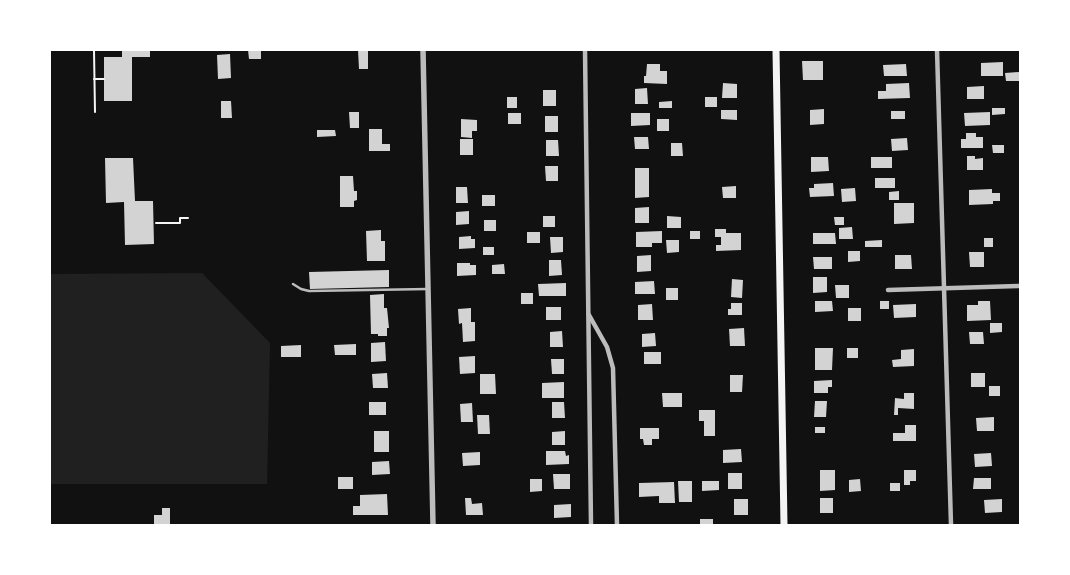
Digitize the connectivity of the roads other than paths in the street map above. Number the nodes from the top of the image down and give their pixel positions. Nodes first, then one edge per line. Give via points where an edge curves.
1 (423, 50) edge
2 (585, 50) edge
3 (776, 50) edge
4 (937, 50) edge
5 (293, 284) dead end
6 (1020, 286) edge
7 (944, 287) junction
8 (428, 289) junction
9 (888, 290) dead end
10 (588, 313) junction
11 (433, 525) edge
12 (591, 525) edge
13 (617, 525) edge
14 (784, 525) edge
15 (951, 525) edge

1 - 8 street
2 - 10 street
3 - 14 main road
4 - 7 street
5 - 8 lane via 309,291
6 - 7 street
7 - 9 street
7 - 15 street
8 - 11 street
10 - 12 street
10 - 13 street via 607,346 613,368

